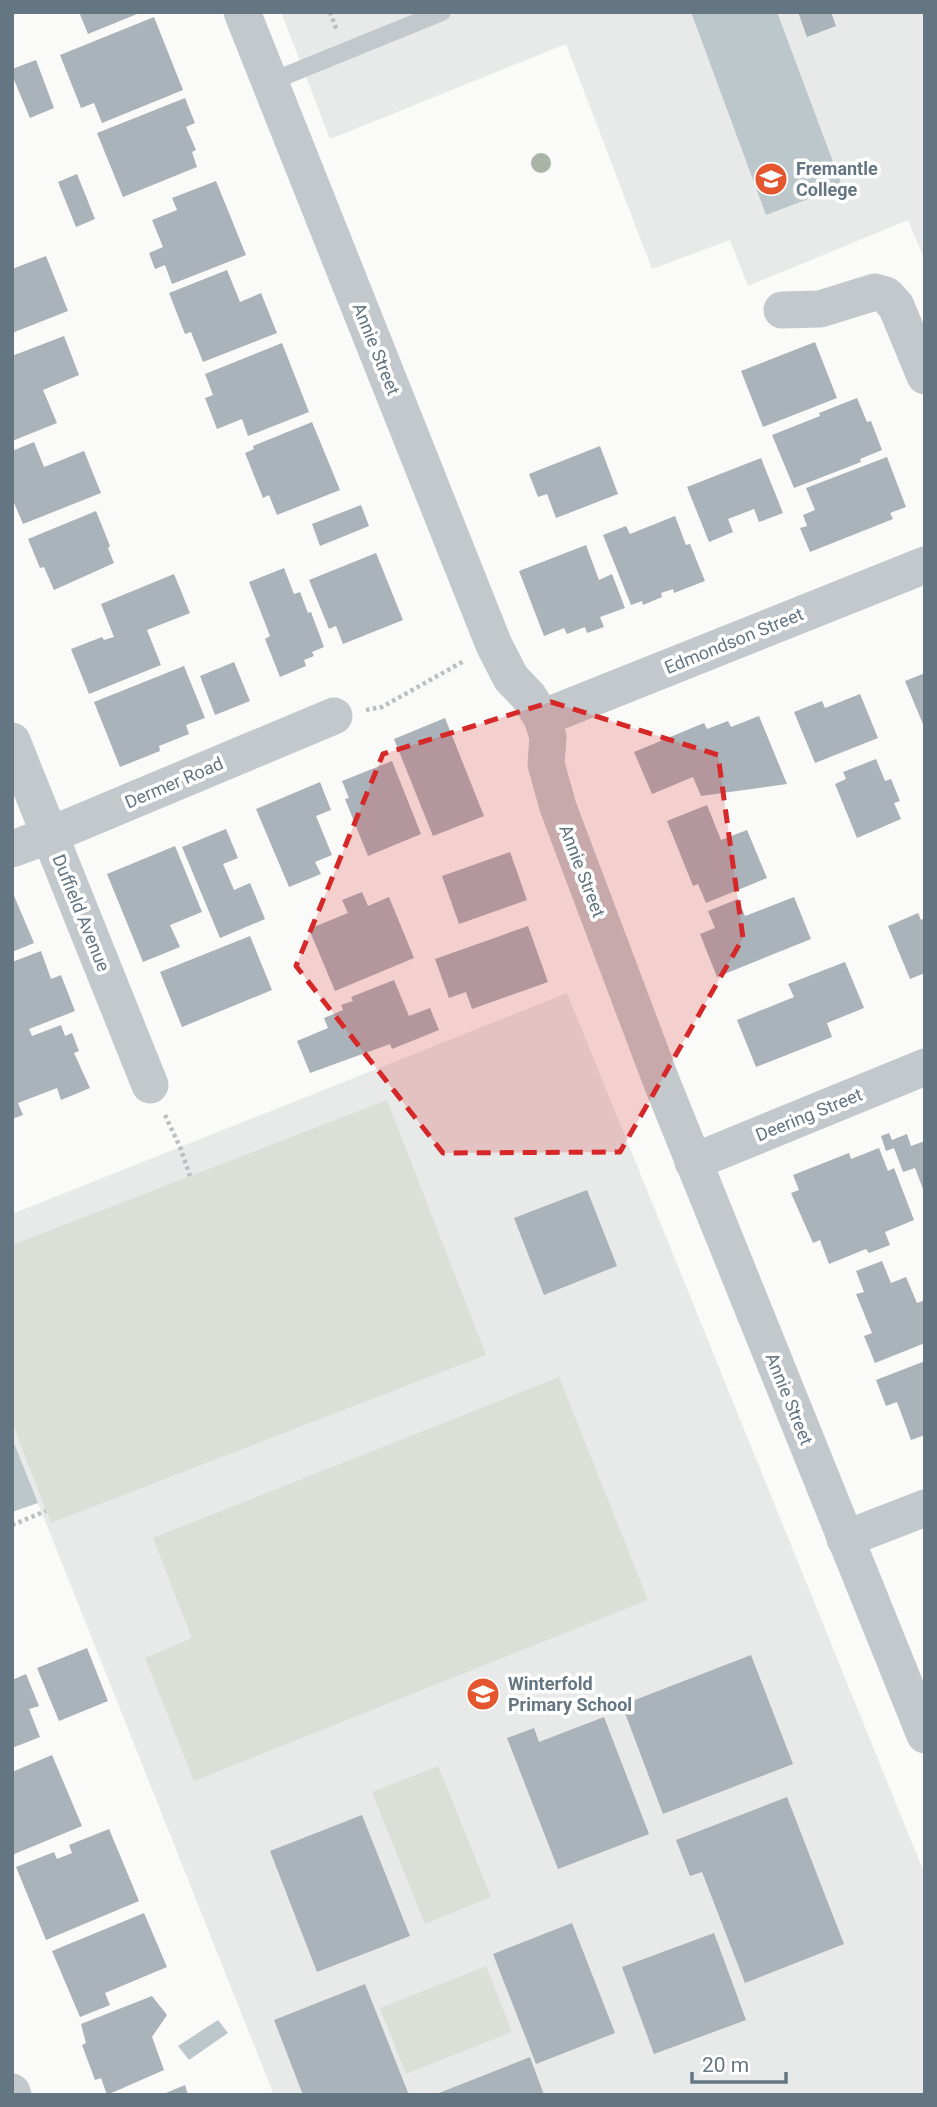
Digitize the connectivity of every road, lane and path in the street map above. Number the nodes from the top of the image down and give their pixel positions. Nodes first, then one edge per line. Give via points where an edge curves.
1 (242, 12) edge
2 (442, 12) edge
3 (270, 82) junction
4 (782, 310) dead end
5 (925, 376) edge
6 (925, 565) edge
7 (466, 660) dead end
8 (334, 716) joint
9 (542, 718) junction
10 (12, 741) edge
11 (50, 835) junction
12 (12, 849) edge
13 (925, 1067) edge
14 (150, 1085) joint
15 (694, 1162) junction
16 (190, 1176) dead end
17 (925, 1508) edge
18 (46, 1511) dead end
19 (12, 1525) edge
20 (845, 1539) junction
21 (925, 1735) edge

1 - 3 street, Annie Street
2 - 3 lane
3 - 9 street, Annie Street via 494,645 511,678
4 - 5 street via 820,309 875,292 886,295 896,306
6 - 9 street, Edmondson Street
7 - 8 path via 382,707
8 - 11 street, Dermer Road
9 - 15 street, Annie Street via 548,737 546,764 558,807
10 - 11 street, Duffield Avenue
11 - 12 street, Dermer Road
11 - 14 street, Duffield Avenue
13 - 15 street, Deering Street
14 - 16 path
15 - 20 street, Annie Street
17 - 20 street
18 - 19 path
20 - 21 street, Annie Street

